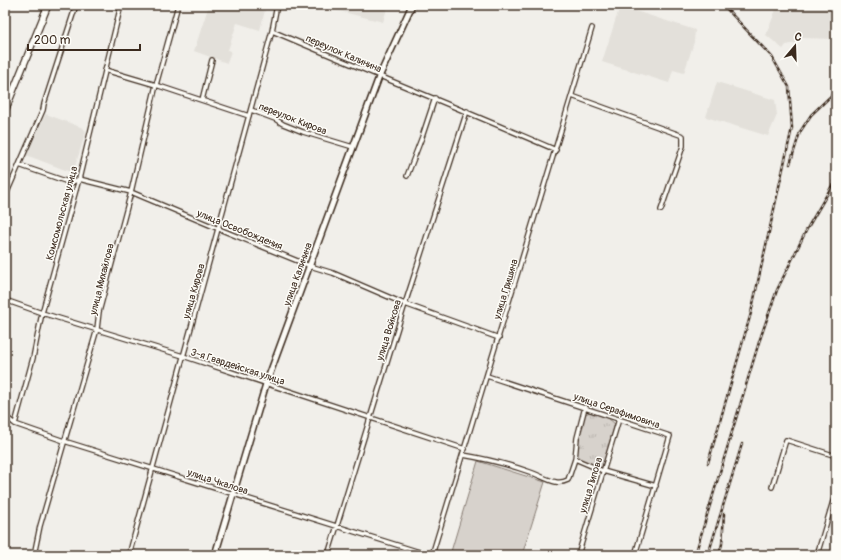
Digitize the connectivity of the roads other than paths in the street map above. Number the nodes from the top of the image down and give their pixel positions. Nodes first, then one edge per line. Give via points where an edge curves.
1 (48, 5) edge
2 (76, 5) edge
3 (121, 5) edge
4 (178, 5) edge
5 (276, 5) edge
6 (412, 5) edge
7 (592, 28) dead end
8 (272, 31) junction
9 (212, 60) dead end
10 (105, 70) junction
11 (379, 77) junction
12 (156, 85) junction
13 (572, 96) junction
14 (435, 98) junction
15 (202, 100) junction
16 (5, 110) edge
17 (251, 110) junction
18 (467, 112) junction
19 (249, 116) junction
20 (353, 147) junction
21 (556, 150) junction
22 (19, 165) junction
23 (407, 176) dead end
24 (79, 179) junction
25 (131, 192) junction
26 (5, 197) edge
27 (661, 210) dead end
28 (219, 229) junction
29 (310, 266) junction
30 (5, 300) edge
31 (405, 304) junction
32 (42, 313) junction
33 (97, 329) junction
34 (498, 338) junction
35 (183, 356) junction
36 (487, 376) junction
37 (266, 384) junction
38 (585, 407) junction
39 (6, 418) edge
40 (370, 418) junction
41 (619, 419) junction
42 (15, 424) junction
43 (64, 441) junction
44 (465, 449) junction
45 (463, 455) junction
46 (836, 456) edge
47 (575, 459) junction
48 (153, 468) junction
49 (603, 471) junction
50 (656, 486) junction
51 (772, 487) dead end
52 (836, 491) edge
53 (233, 494) junction
54 (336, 527) junction
55 (34, 555) edge
56 (129, 555) edge
57 (215, 555) edge
58 (328, 555) edge
59 (431, 555) edge
60 (578, 555) edge
61 (635, 555) edge
62 (817, 555) edge

1 - 16 main road
2 - 22 street via 43,110
3 - 10 street, Комсомольская улица
4 - 12 street, улица Михайлова
5 - 8 street
6 - 11 street, улица Калинина
7 - 13 street, улица Гришина
8 - 11 street, переулок Калинина
8 - 17 street, улица Кирова
9 - 15 street
10 - 12 street
10 - 24 street, Комсомольская улица
11 - 14 street, переулок Калинина
11 - 20 street, улица Калинина
12 - 15 street
12 - 25 street, улица Михайлова
13 - 21 street, улица Гришина
13 - 27 street via 683,136 683,146
14 - 18 street, переулок Калинина
14 - 23 street
15 - 19 street
17 - 19 street, улица Кирова
17 - 20 street, переулок Кирова via 303,132
18 - 21 street, переулок Калинина
18 - 31 street, улица Войкова
19 - 28 street, улица Кирова
20 - 29 street, улица Калинина
21 - 34 street, улица Гришина
22 - 24 street, улица Освобождения via 71,183
22 - 26 street
24 - 25 street, улица Освобождения
24 - 32 street, Комсомольская улица
25 - 28 street, улица Освобождения
25 - 33 street, улица Михайлова via 99,312
28 - 29 street, улица Освобождения
28 - 35 street, улица Кирова
29 - 31 street, улица Освобождения
29 - 37 street, улица Калинина
30 - 32 street, 3-я Гвардейская улица
31 - 34 street, улица Освобождения
31 - 40 street, улица Войкова
32 - 33 street, 3-я Гвардейская улица
32 - 42 street, Комсомольская улица
33 - 35 street, 3-я Гвардейская улица
33 - 43 street, улица Михайлова
34 - 36 street, улица Гришина
35 - 37 street, 3-я Гвардейская улица
35 - 48 street, улица Кирова
36 - 38 street, улица Серафимовича
36 - 44 street, улица Гришина
37 - 40 street, 3-я Гвардейская улица
37 - 53 street, улица Калинина
38 - 41 street, улица Серафимовича
38 - 47 street via 577,438
39 - 42 street, улица Чкалова
40 - 44 street, 3-я Гвардейская улица
40 - 54 street, улица Войкова
41 - 49 street, улица Липова
41 - 50 street, улица Серафимовича via 670,436
42 - 43 street, улица Чкалова
43 - 48 street, улица Чкалова
43 - 55 street, улица Михайлова
44 - 45 street, улица Гришина
45 - 47 street via 490,459 558,482 568,480
45 - 59 street, улица Гришина
46 - 51 street via 786,440
47 - 49 street
48 - 53 street, улица Чкалова
48 - 56 street, улица Кирова
49 - 50 street
49 - 60 street, улица Липова
50 - 61 street, улица Серафимовича
52 - 62 street
53 - 54 street, улица Чкалова
53 - 57 street, улица Калинина
54 - 58 street, улица Войкова
54 - 59 street, улица Чкалова

